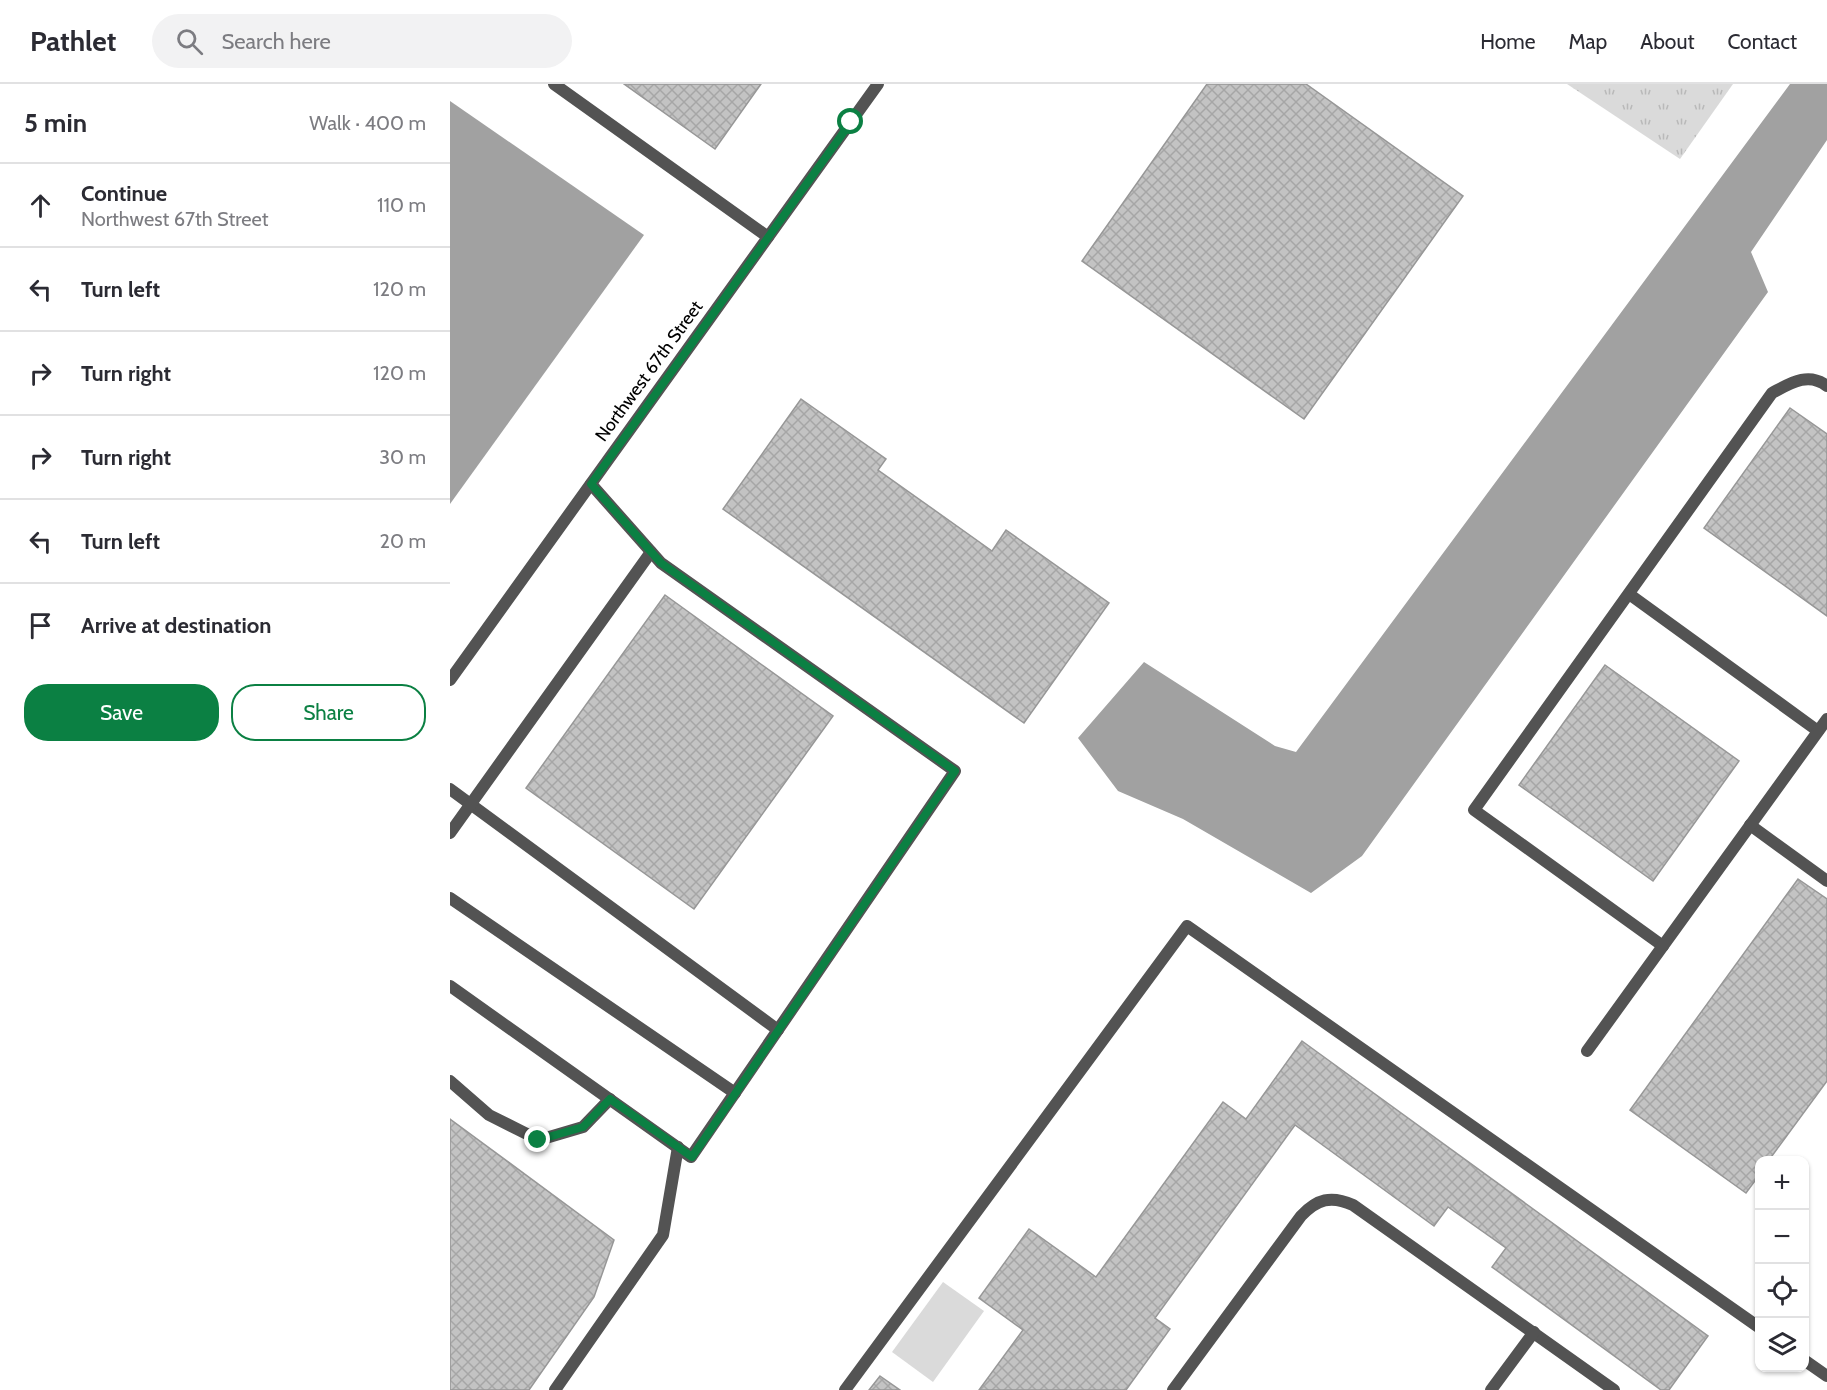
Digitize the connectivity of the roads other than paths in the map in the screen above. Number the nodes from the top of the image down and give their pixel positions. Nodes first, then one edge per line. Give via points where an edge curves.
1 (554, 84) edge
2 (878, 84) edge
3 (768, 237) junction
4 (1827, 386) edge
5 (591, 484) junction
6 (651, 552) junction
7 (1629, 594) junction
8 (450, 680) edge
9 (1827, 719) edge
10 (1818, 730) junction
11 (450, 789) edge
12 (470, 804) junction
13 (1750, 825) junction
14 (450, 833) edge
15 (1827, 881) edge
16 (450, 898) edge
17 (1663, 946) junction
18 (450, 986) edge
19 (778, 1030) junction
20 (1587, 1052) dead end
21 (450, 1081) edge
22 (735, 1093) junction
23 (610, 1099) junction
24 (678, 1147) junction
25 (1755, 1325) edge
26 (1534, 1332) junction
27 (1809, 1363) edge
28 (1827, 1376) edge
29 (555, 1390) edge
30 (844, 1390) edge
31 (1173, 1390) edge
32 (1491, 1390) edge
33 (1614, 1390) edge

1 - 3 street
2 - 3 street, Northwest 67th Street
3 - 5 street, Northwest 67th Street
4 - 7 street via 1800,379 1772,393
5 - 6 street
5 - 8 street, Northwest 67th Street
6 - 12 street
6 - 19 street via 661,563 955,771
7 - 10 street
7 - 17 street via 1474,810
9 - 10 street
10 - 13 street
11 - 12 street
12 - 14 street
12 - 19 street
13 - 15 street
13 - 17 street
16 - 22 street
17 - 20 street
18 - 23 street
19 - 22 street
21 - 23 street via 489,1115 538,1140 583,1127
22 - 24 street via 692,1157
23 - 24 street
24 - 29 street via 663,1235
25 - 30 street via 1187,926
26 - 31 street via 1353,1205 1339,1198 1326,1198 1311,1204 1300,1216
26 - 32 street
26 - 33 street
27 - 28 street

